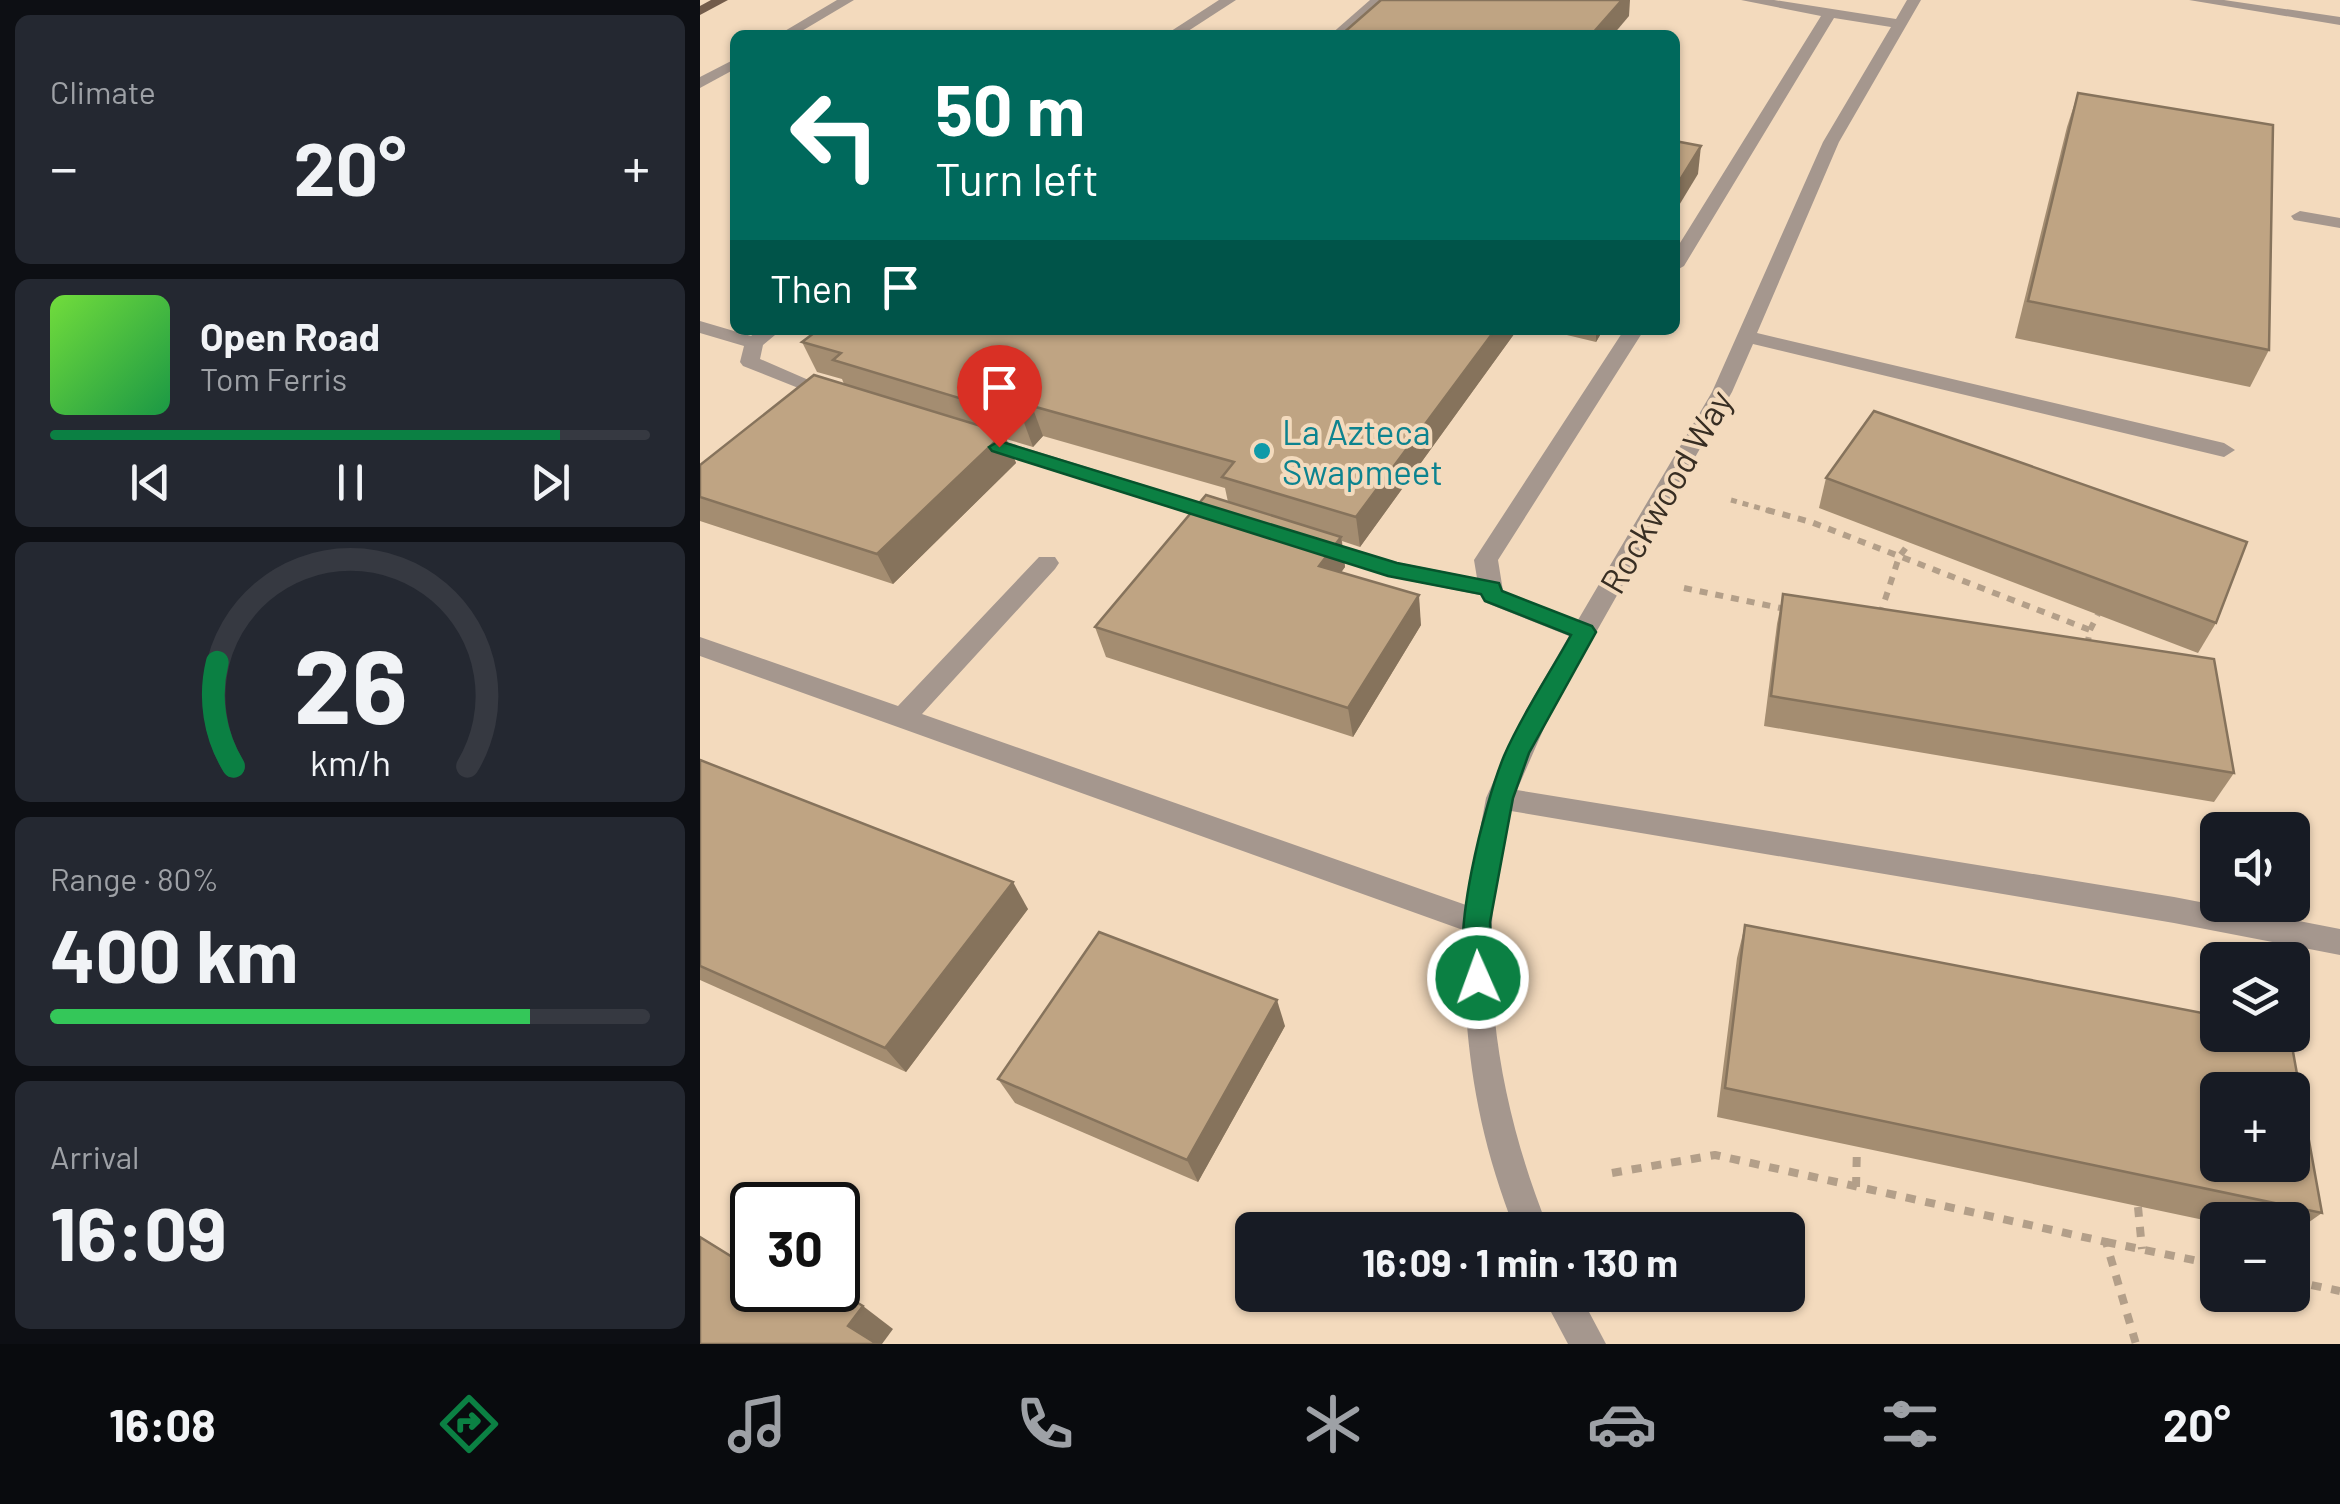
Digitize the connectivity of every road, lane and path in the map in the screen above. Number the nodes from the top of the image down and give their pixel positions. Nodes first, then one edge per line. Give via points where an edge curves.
1 (722, 0) edge
2 (847, 0) edge
3 (1229, 0) edge
4 (1378, 0) edge
5 (1748, 0) edge
6 (1914, 0) edge
7 (2196, 0) edge
8 (2305, 8) edge
9 (700, 11) edge
10 (1830, 13) junction
11 (2340, 21) edge
12 (1901, 24) junction
13 (794, 30) edge
14 (1180, 30) edge
15 (1344, 30) edge
16 (730, 66) edge
17 (700, 82) edge
18 (2300, 216) dead end
19 (2340, 223) edge
20 (1680, 258) edge
21 (700, 327) edge
22 (730, 331) edge
23 (1631, 335) edge
24 (763, 336) edge
25 (1748, 337) junction
26 (854, 402) edge
27 (963, 436) edge
28 (2224, 450) dead end
29 (1731, 500) dead end
30 (1244, 523) edge
31 (1282, 535) edge
32 (1910, 542) edge
33 (1900, 556) junction
34 (1047, 563) dead end
35 (1684, 588) dead end
36 (1491, 589) junction
37 (1792, 610) edge
38 (2098, 614) edge
39 (1877, 623) edge
40 (2090, 630) junction
41 (1584, 632) junction
42 (700, 646) edge
43 (2085, 655) edge
44 (902, 718) junction
45 (1500, 798) junction
46 (1476, 922) junction
47 (2340, 942) edge
48 (1857, 1147) edge
49 (1612, 1173) dead end
50 (1856, 1187) junction
51 (2138, 1206) edge
52 (1525, 1212) edge
53 (2106, 1242) junction
54 (2142, 1249) junction
55 (2200, 1261) edge
56 (2310, 1285) edge
57 (2340, 1291) edge
58 (1570, 1312) edge
59 (1588, 1344) edge
60 (2136, 1344) edge

1 - 9 main road
2 - 13 street
3 - 14 street
4 - 15 street
5 - 10 street
6 - 12 street, Rockwood Way
7 - 8 street
8 - 11 street
10 - 12 street
10 - 20 street
12 - 25 street, Rockwood Way via 1831,142
16 - 17 street
18 - 19 street
21 - 22 street
23 - 36 street via 1486,560
24 - 26 street via 750,362
25 - 28 street
25 - 41 street, Rockwood Way via 1690,452
27 - 30 street
29 - 33 path
31 - 36 street via 1396,570
32 - 33 path
33 - 39 path
33 - 40 path
34 - 44 street
35 - 37 path
36 - 41 street via 1492,596
38 - 40 path
40 - 43 path
41 - 45 street, Rockwood Way
42 - 44 street
44 - 46 street
45 - 46 street, Rockwood Way
45 - 47 street
46 - 52 street, Rockwood Way via 1489,1094
48 - 50 path
49 - 50 path via 1715,1155
50 - 53 path
51 - 54 path
53 - 54 path
53 - 60 path
54 - 55 path
56 - 57 path
58 - 59 street

